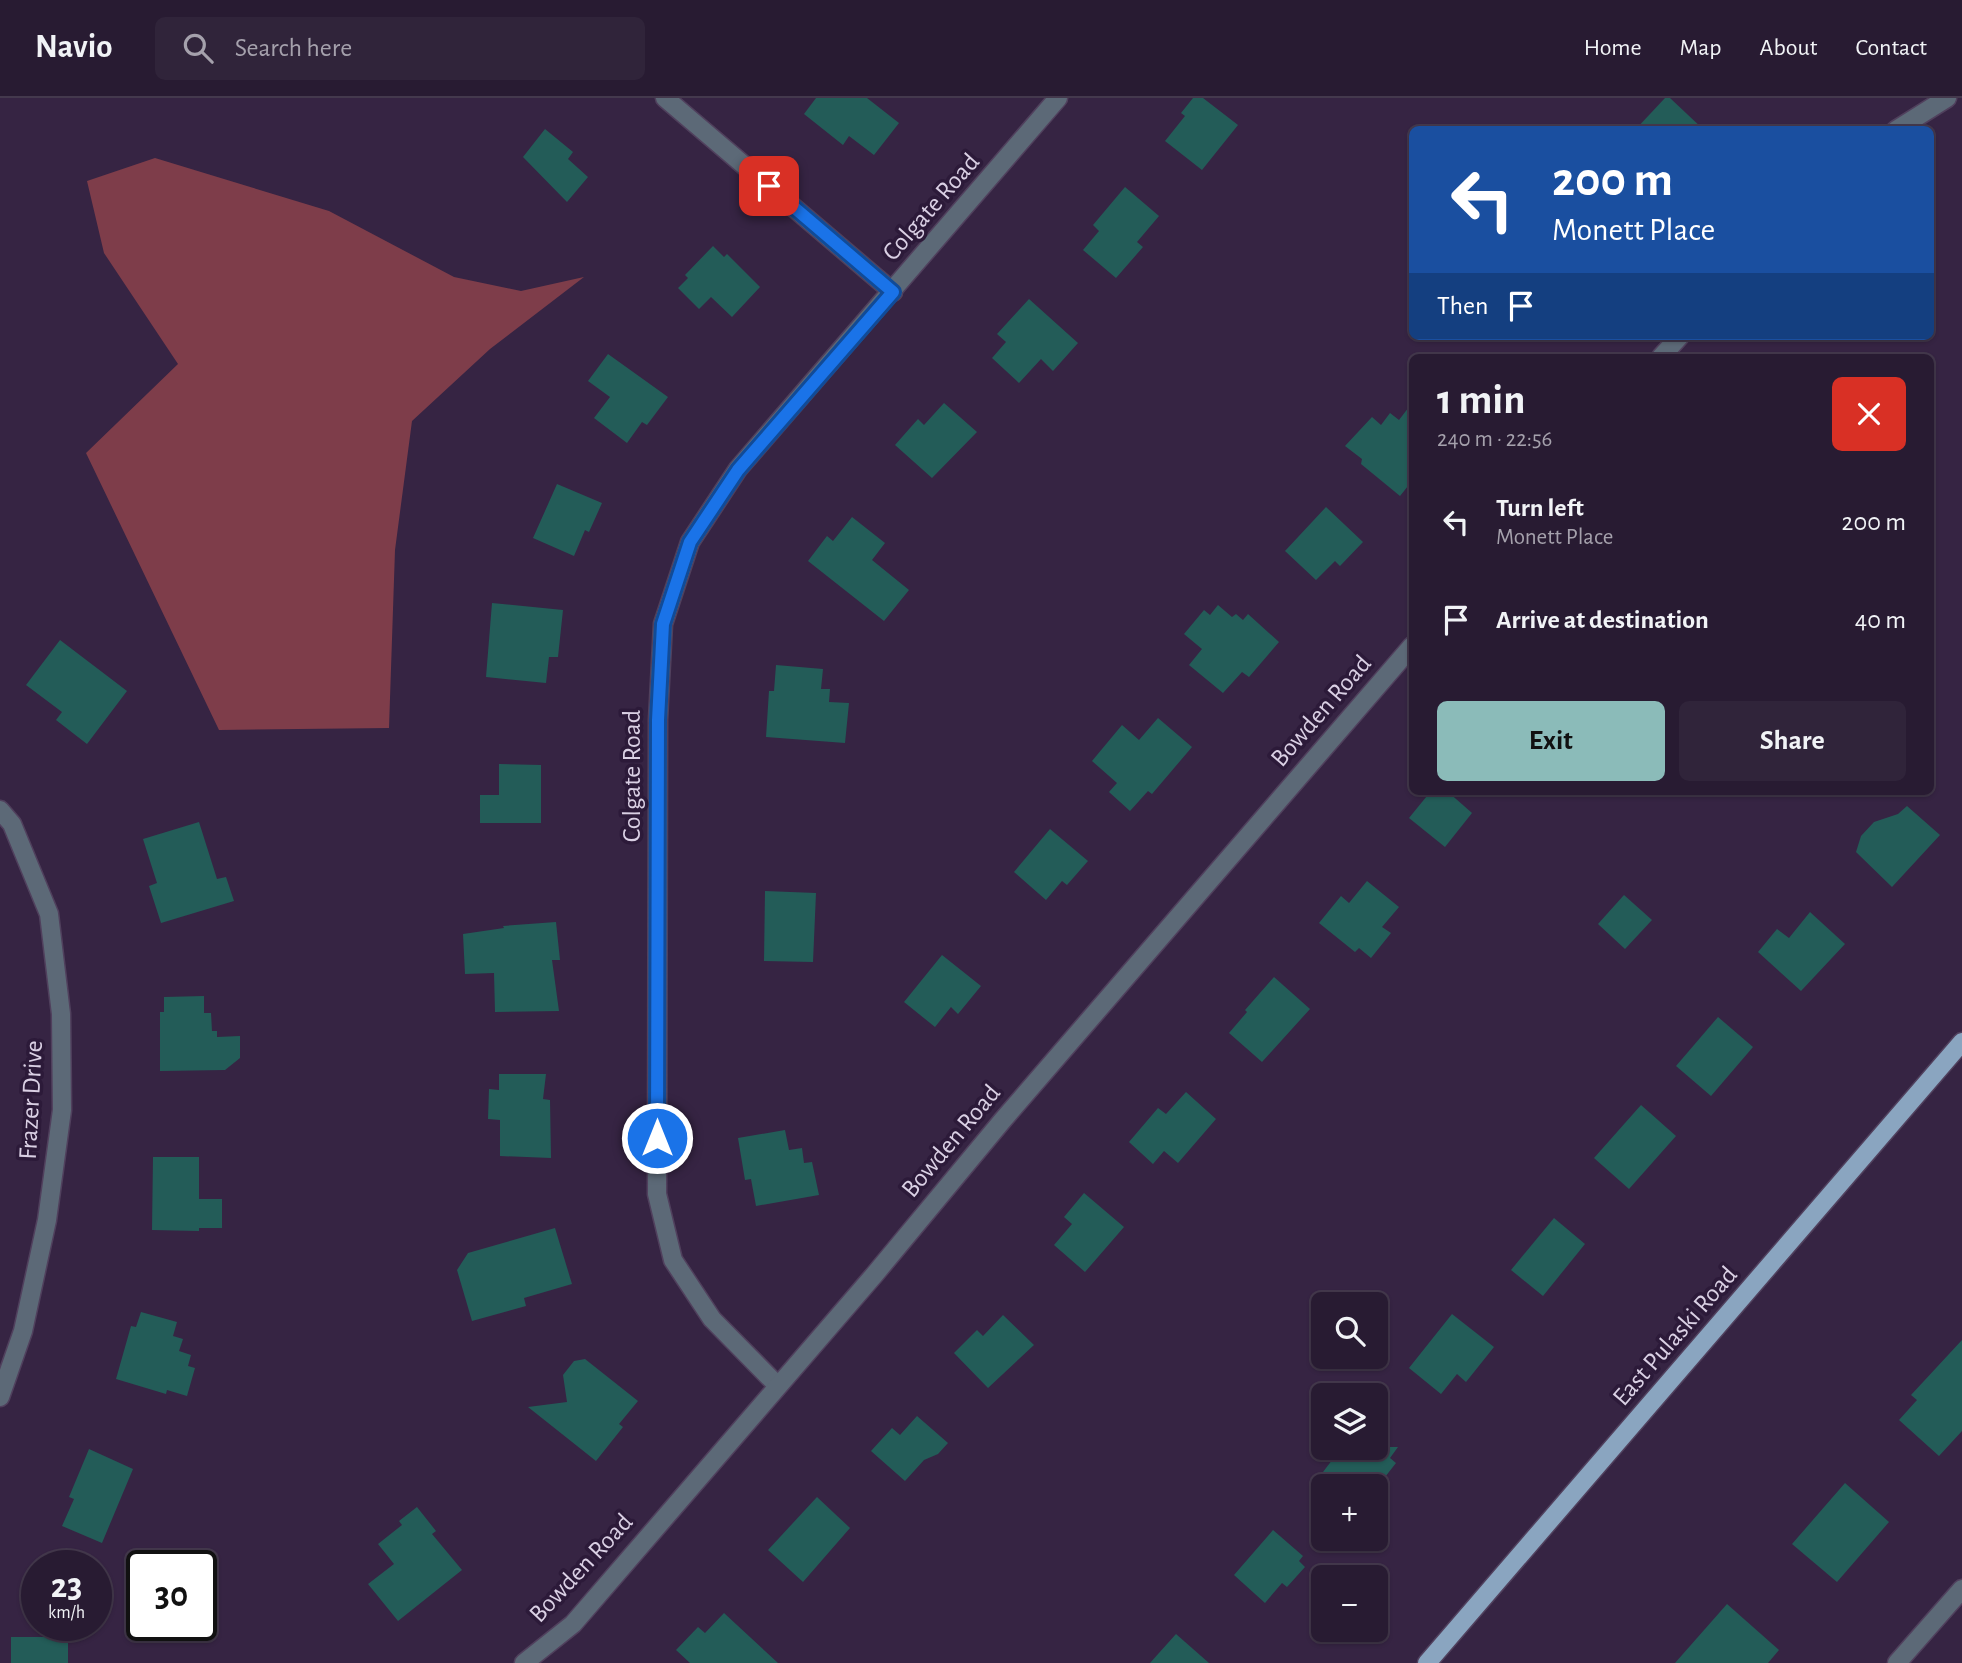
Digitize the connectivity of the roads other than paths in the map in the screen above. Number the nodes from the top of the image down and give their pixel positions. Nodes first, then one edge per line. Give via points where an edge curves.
1 (665, 98) edge
2 (1058, 98) edge
3 (1947, 98) edge
4 (1902, 126) edge
5 (893, 292) junction
6 (1676, 340) edge
7 (1664, 354) edge
8 (1409, 649) edge
9 (0, 810) edge
10 (1962, 1042) edge
11 (777, 1385) junction
12 (0, 1397) edge
13 (1962, 1589) edge
14 (524, 1663) edge
15 (1427, 1663) edge
16 (1897, 1663) edge

1 - 5 street
2 - 5 street, Colgate Road
3 - 4 street
5 - 11 street, Colgate Road via 738,470 690,542 663,624 658,720 657,1194 673,1260 712,1319
6 - 7 street
8 - 11 street, Bowden Road
9 - 12 street, Frazer Drive via 12,824 49,914 61,1014 62,1110 23,1331
10 - 15 main road, East Pulaski Road
11 - 14 street, Bowden Road via 572,1624
13 - 16 street

